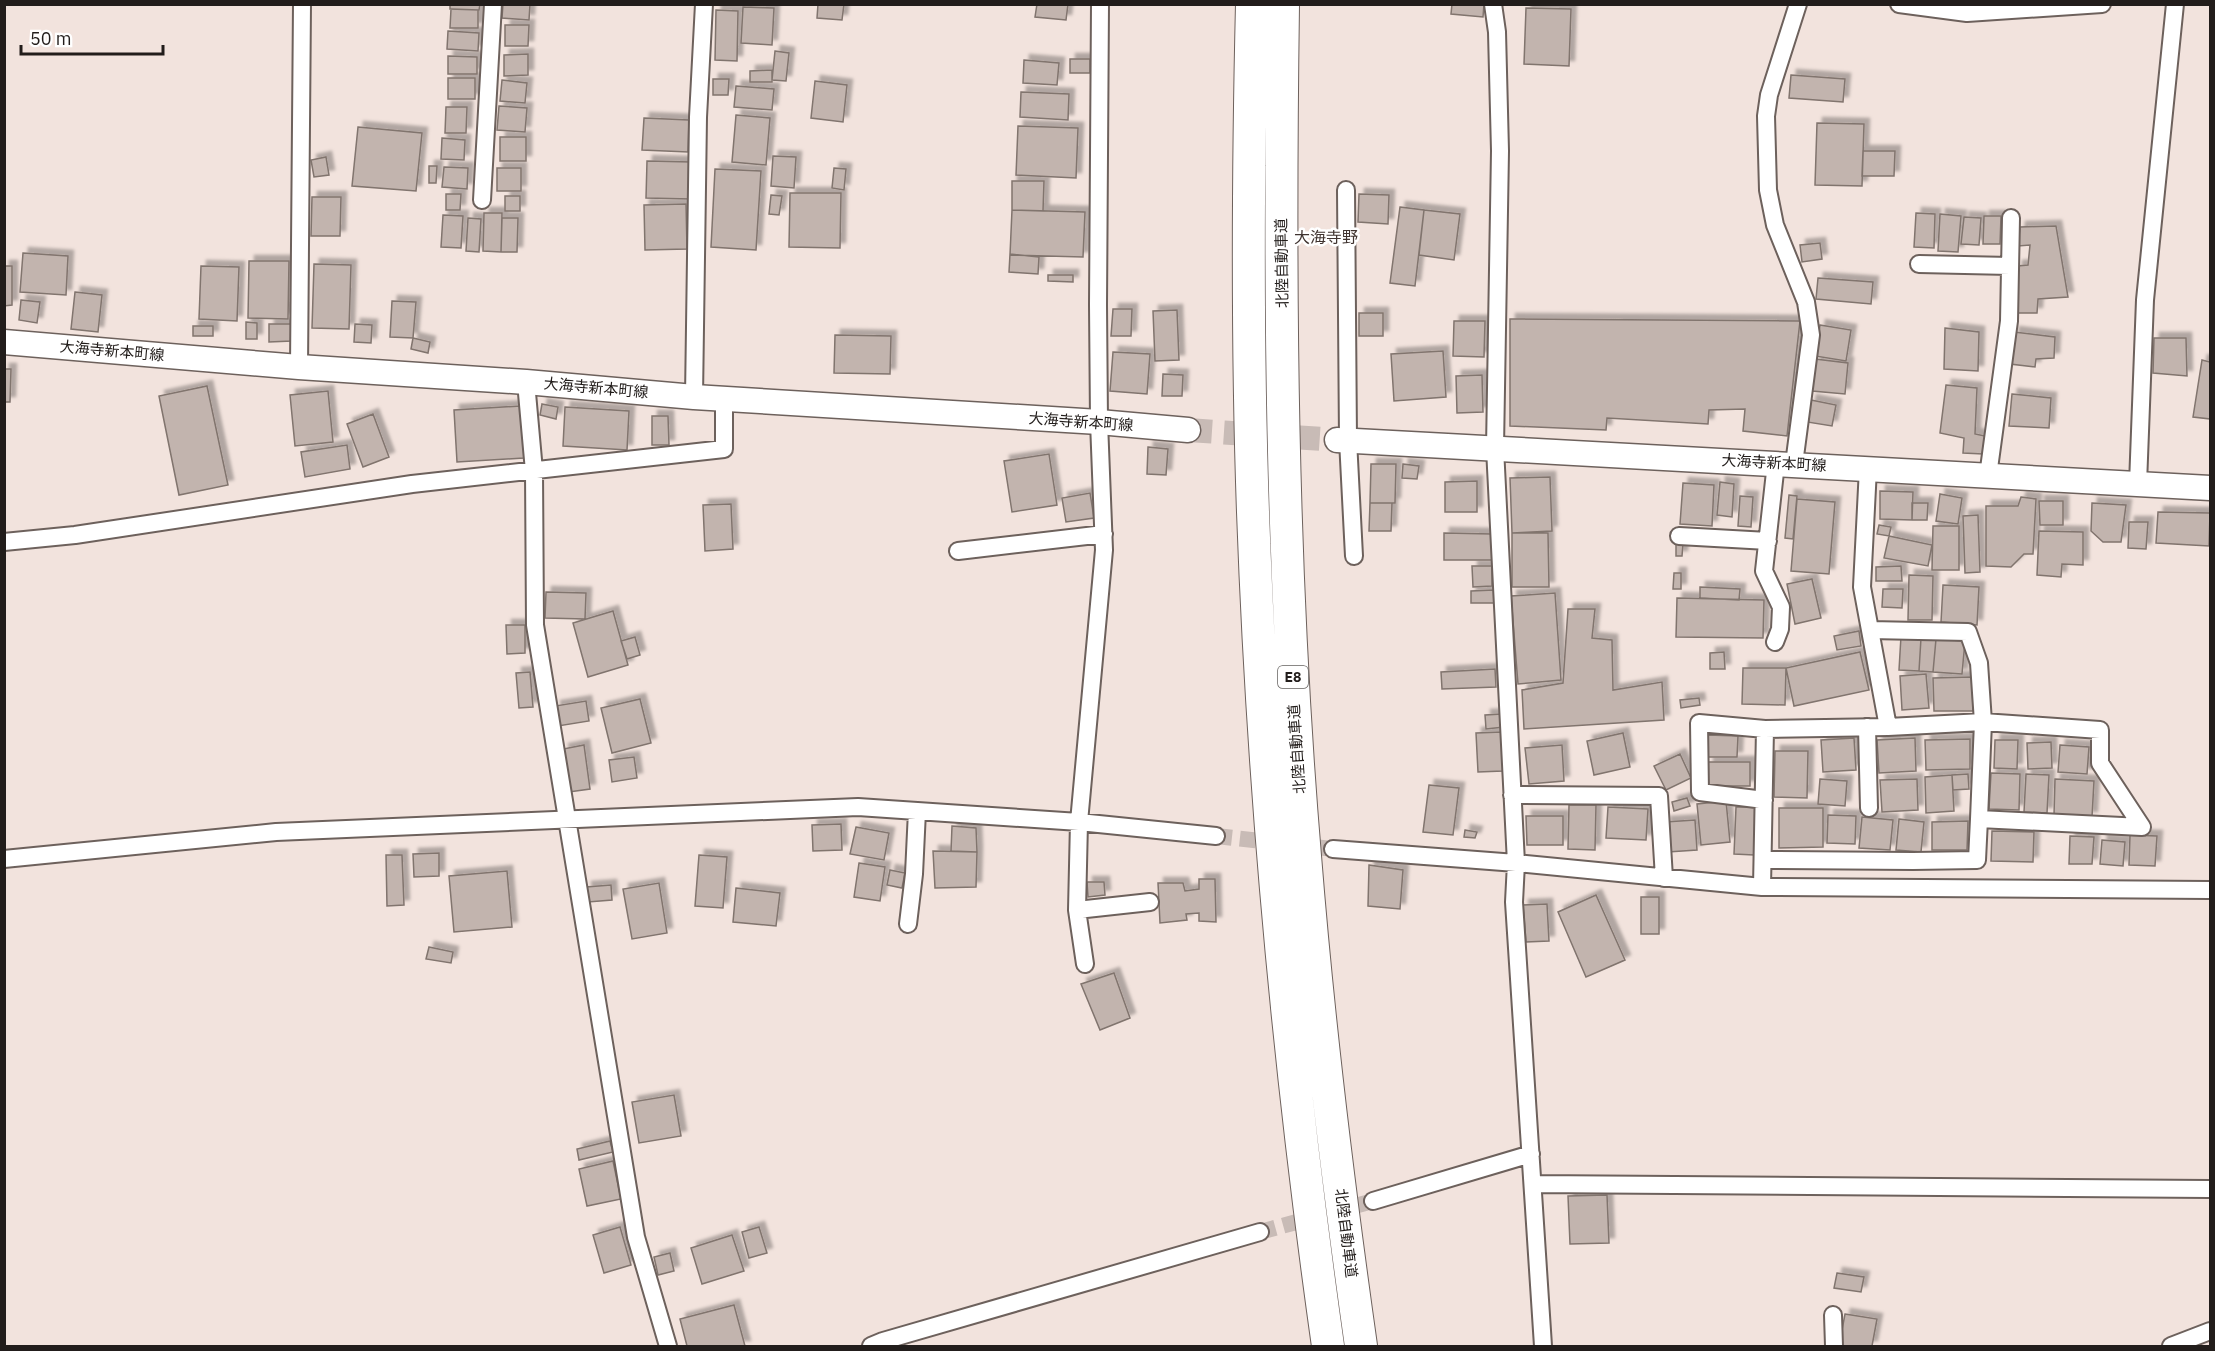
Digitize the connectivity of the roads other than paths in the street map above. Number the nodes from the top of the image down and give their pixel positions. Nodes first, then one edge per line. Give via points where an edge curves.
1 (302, 4) edge
2 (493, 4) edge
3 (705, 4) edge
4 (1100, 4) edge
5 (1252, 4) edge
6 (1283, 4) edge
7 (1493, 4) edge
8 (1798, 4) edge
9 (1899, 4) edge
10 (2102, 4) edge
11 (2175, 4) edge
12 (1346, 190) dead end
13 (482, 200) dead end
14 (2011, 218) dead end
15 (1919, 264) dead end
16 (2010, 266) junction
17 (4, 342) edge
18 (299, 368) junction
19 (526, 382) junction
20 (694, 397) junction
21 (724, 398) junction
22 (1099, 422) junction
23 (1188, 430) tunnel mouth
24 (1342, 440) junction
25 (1495, 448) junction
26 (1785, 464) junction
27 (1868, 468) junction
28 (534, 471) junction
29 (1988, 476) junction
30 (2138, 484) junction
31 (2211, 488) edge
32 (1104, 534) junction
33 (1679, 536) dead end
34 (1768, 541) junction
35 (4, 542) edge
36 (958, 551) dead end
37 (1354, 556) dead end
38 (1870, 630) junction
39 (1775, 642) dead end
40 (1983, 722) junction
41 (1888, 727) junction
42 (1867, 728) junction
43 (1766, 729) junction
44 (1512, 795) junction
45 (1764, 801) junction
46 (1869, 808) dead end
47 (917, 811) junction
48 (566, 819) junction
49 (1979, 819) junction
50 (1079, 822) junction
51 (1216, 836) tunnel mouth
52 (1333, 849) tunnel mouth
53 (4, 859) edge
54 (1763, 860) junction
55 (1516, 863) junction
56 (1664, 878) junction
57 (1762, 887) junction
58 (2211, 890) edge
59 (1150, 902) dead end
60 (1077, 910) junction
61 (908, 924) dead end
62 (1085, 964) dead end
63 (1531, 1154) junction
64 (1533, 1184) junction
65 (2211, 1190) edge
66 (1373, 1201) tunnel mouth
67 (1260, 1232) tunnel mouth
68 (1833, 1315) dead end
69 (2211, 1331) edge
70 (668, 1347) edge
71 (871, 1347) edge
72 (1328, 1347) edge
73 (1361, 1347) edge
74 (1543, 1347) edge
75 (1834, 1347) edge
76 (2171, 1347) edge

1 - 18 street
2 - 13 street
3 - 20 street via 698,117
4 - 22 street
5 - 72 highway, 北陸自動車道 / E8 via 1248,169 1250,357 1261,684 1289,1032
6 - 73 highway, 北陸自動車道 / E8 via 1280,175 1293,686 1321,1020
7 - 25 street via 1500,151
8 - 26 street via 1766,116 1768,190 1775,225 1806,302 1811,335
9 - 10 street via 1967,13
11 - 30 street via 2145,300
12 - 24 street
14 - 16 street
15 - 16 street
16 - 29 street via 2009,321
17 - 18 main road, 大海寺新本町線
18 - 19 main road, 大海寺新本町線
19 - 20 main road, 大海寺新本町線
19 - 28 street
20 - 21 main road, 大海寺新本町線
21 - 22 main road, 大海寺新本町線
21 - 28 street via 724,449
22 - 23 main road, 大海寺新本町線
22 - 32 street
24 - 25 main road, 大海寺新本町線
24 - 37 street
25 - 26 main road, 大海寺新本町線
25 - 44 street
26 - 27 main road, 大海寺新本町線
26 - 34 street
27 - 29 main road, 大海寺新本町線
27 - 38 street via 1862,587
28 - 35 street via 412,484 75,535
28 - 48 street via 535,625
29 - 30 main road, 大海寺新本町線
30 - 31 main road, 大海寺新本町線
32 - 36 street
32 - 50 street
33 - 34 street
34 - 39 street via 1764,571 1781,607
38 - 40 street via 1968,632 1979,663
38 - 41 street
40 - 41 street
40 - 49 street
40 - 49 street via 2100,730 2100,763 2142,828
41 - 42 street
42 - 43 street
42 - 46 street
43 - 45 street
43 - 45 street via 1699,723 1700,792
44 - 55 street
44 - 56 street via 1659,796
45 - 54 street
47 - 48 street via 858,807
47 - 50 street
47 - 61 street
48 - 53 street via 276,832
48 - 70 street via 636,1237
49 - 54 street via 1977,860
50 - 51 street
50 - 60 street
52 - 55 street
54 - 57 street
55 - 56 street
55 - 63 street via 1515,902
56 - 57 street
57 - 58 street
59 - 60 street
60 - 62 street
63 - 64 street
63 - 66 street
64 - 65 street
64 - 74 street
67 - 71 street
68 - 75 street
69 - 76 street

